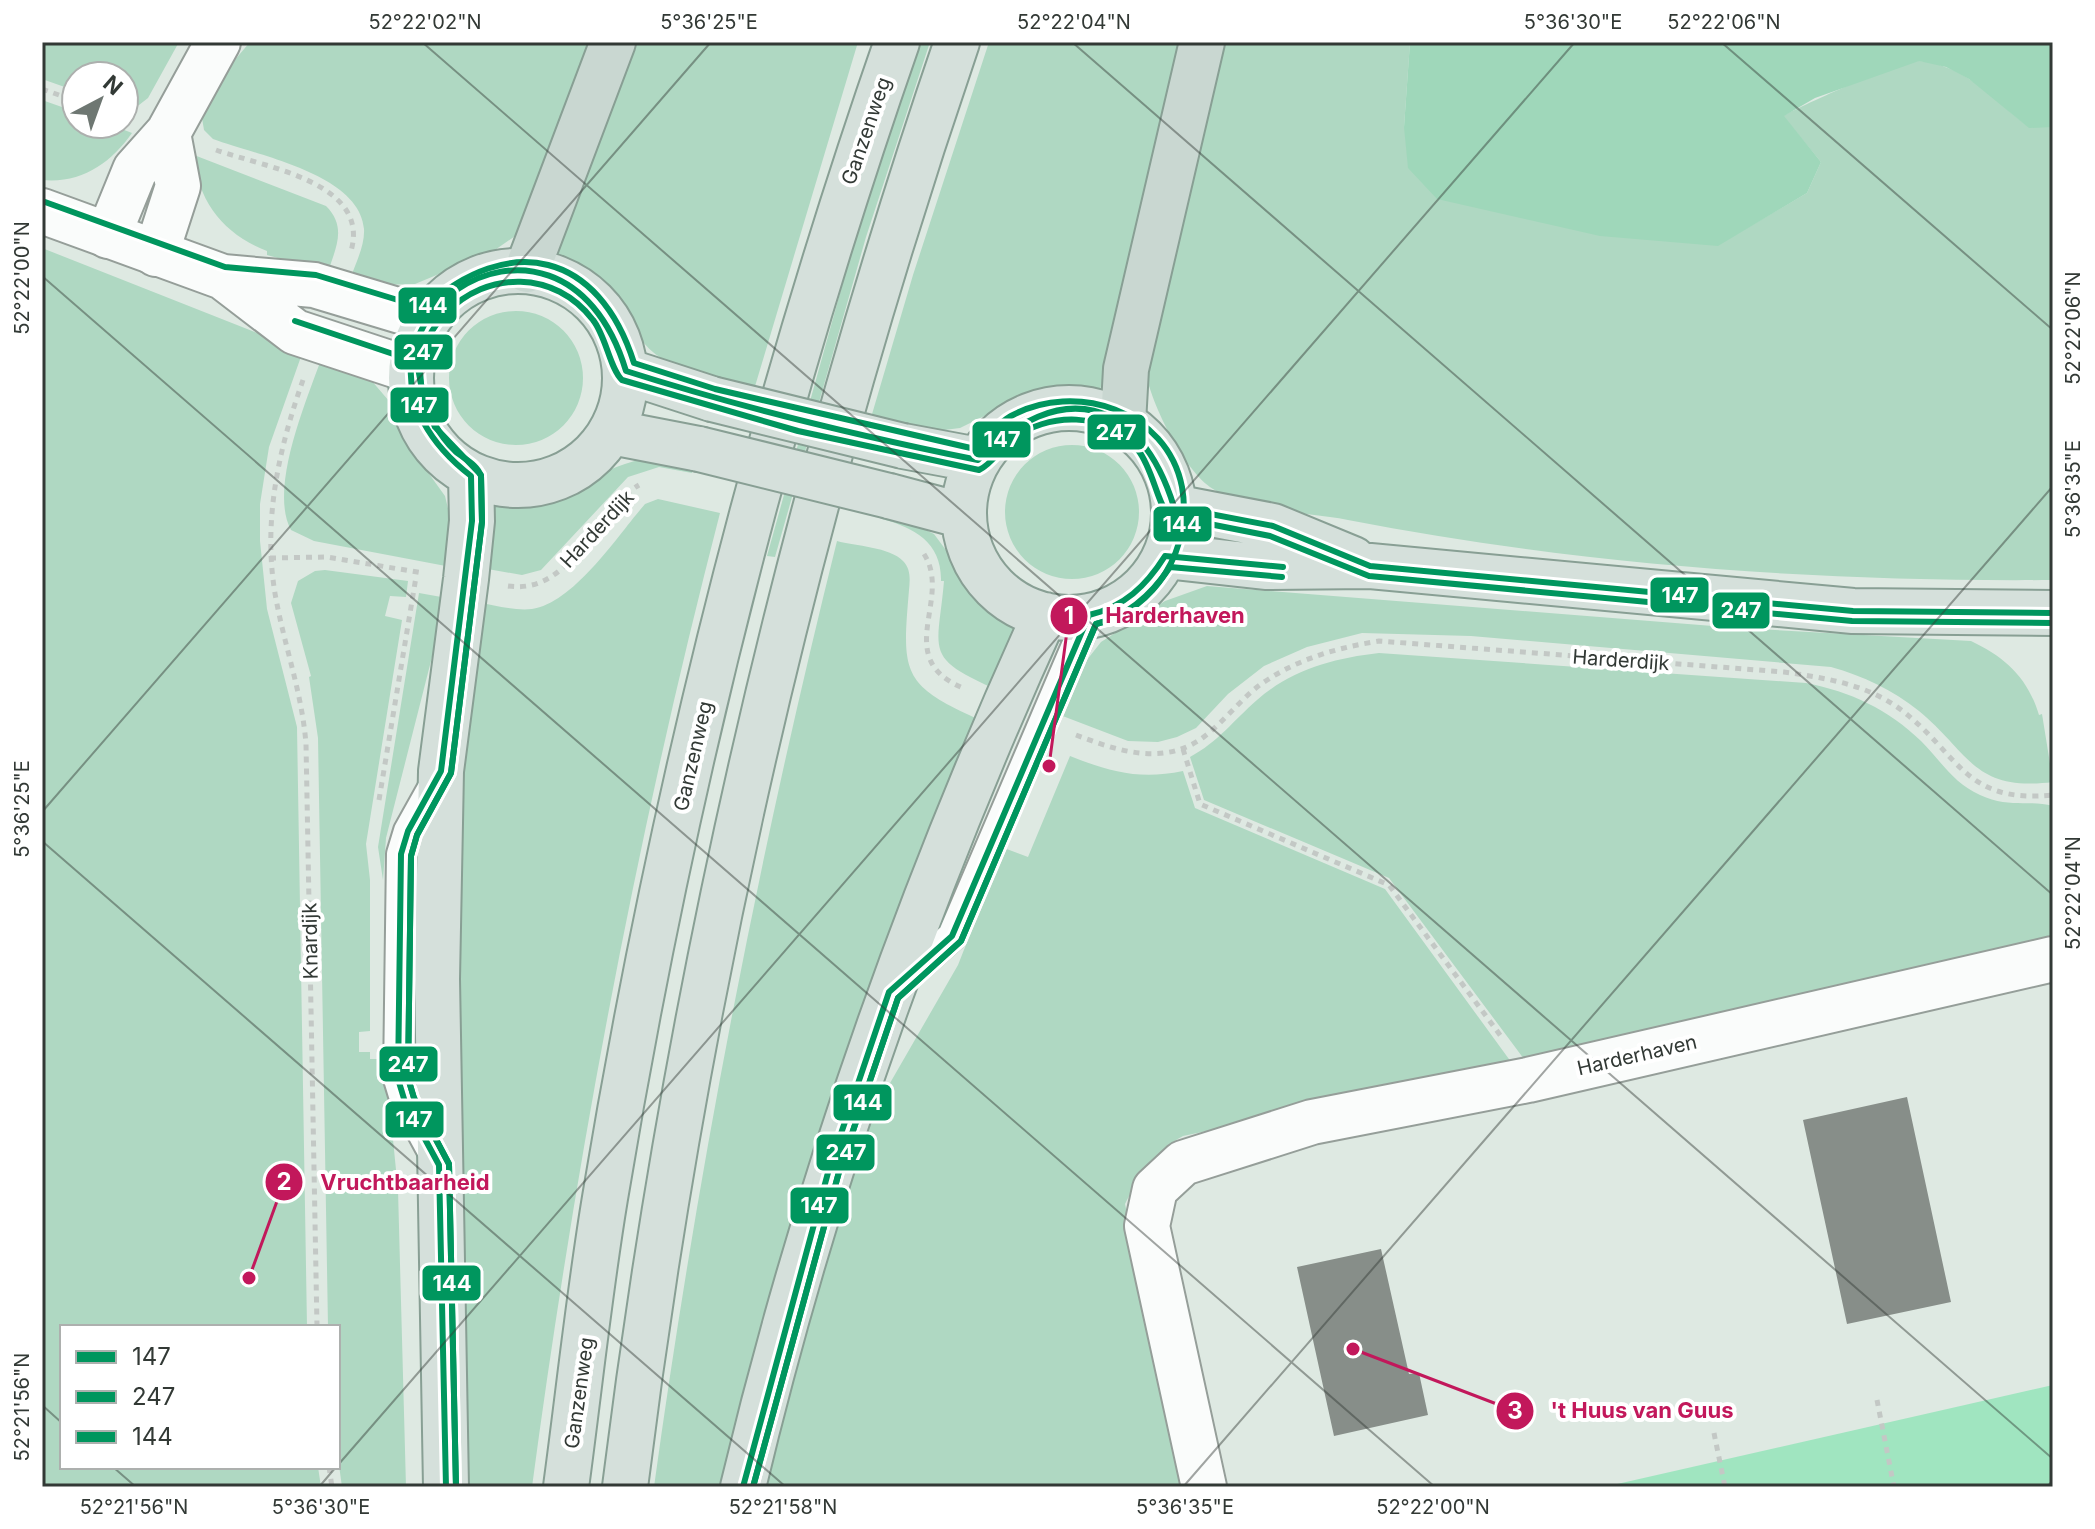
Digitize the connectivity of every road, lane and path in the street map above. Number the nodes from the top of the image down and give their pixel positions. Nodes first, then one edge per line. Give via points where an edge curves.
1 (218, 42) edge
2 (613, 42) edge
3 (897, 42) edge
4 (957, 42) edge
5 (1202, 42) edge
6 (168, 133) junction
7 (42, 211) edge
8 (108, 236) junction
9 (156, 254) junction
10 (527, 270) junction
11 (223, 277) junction
12 (427, 319) junction
13 (410, 370) junction
14 (626, 371) junction
15 (1123, 423) junction
16 (611, 432) junction
17 (978, 460) junction
18 (471, 476) junction
19 (648, 480) dead end
20 (1174, 507) junction
21 (964, 516) junction
22 (1165, 556) junction
23 (270, 558) joint
24 (1370, 566) junction
25 (417, 572) junction
26 (466, 579) junction
27 (2053, 613) edge
28 (1045, 615) junction
29 (1089, 615) junction
30 (2053, 795) edge
31 (376, 815) dead end
32 (2053, 959) edge
33 (889, 992) junction
34 (1528, 1080) junction
35 (317, 1325) edge
36 (1877, 1400) dead end
37 (1714, 1433) dead end
38 (446, 1487) edge
39 (566, 1487) edge
40 (625, 1487) edge
41 (743, 1487) edge
42 (1204, 1487) edge
43 (1725, 1487) edge
44 (1894, 1487) edge

1 - 6 street
2 - 10 highway
3 - 39 main road, Ganzenweg via 840,203 723,624 654,934 607,1185
4 - 40 main road via 894,226 780,647 711,953 665,1208
5 - 15 highway via 1126,369
6 - 8 street via 135,170
6 - 9 street via 178,186
7 - 8 street
8 - 9 street
9 - 11 street
10 - 12 main road via 471,281 446,297
10 - 14 main road via 575,287 595,303 611,323
11 - 12 street via 314,285
11 - 13 street via 295,332
12 - 13 main road
13 - 18 main road via 420,424 441,454
14 - 16 main road
14 - 17 main road, bridge via 712,399
15 - 17 main road via 1070,407 1042,411 995,438
15 - 20 main road via 1159,458
16 - 18 main road via 595,454 550,481 523,486
16 - 21 main road, bridge
17 - 21 main road via 967,487
18 - 26 main road
19 - 26 path, Harderdijk via 632,489 552,579 530,588
20 - 22 main road
20 - 24 main road via 1273,526
21 - 28 main road via 980,568 1020,605
22 - 24 main road via 1265,567
22 - 29 main road via 1128,600
23 - 25 path, Harderdijk via 327,557
23 - 35 path, Knardijk via 303,707 306,744
24 - 27 main road via 1853,611
25 - 26 path, Harderdijk
25 - 31 path
26 - 38 main road via 441,771 437,979
28 - 29 main road
28 - 33 main road via 988,740
29 - 33 lane via 952,936
30 - 34 path, Harderdijk via 1995,791 1967,777 1899,708 1838,680 1379,641 1300,661 1262,684 1204,738 1183,749 1200,804 1389,885
32 - 34 street, Harderhaven
33 - 41 main road via 829,1169
34 - 42 street, Harderhaven via 1312,1122 1183,1163 1155,1189 1147,1226
36 - 44 path
37 - 43 path

